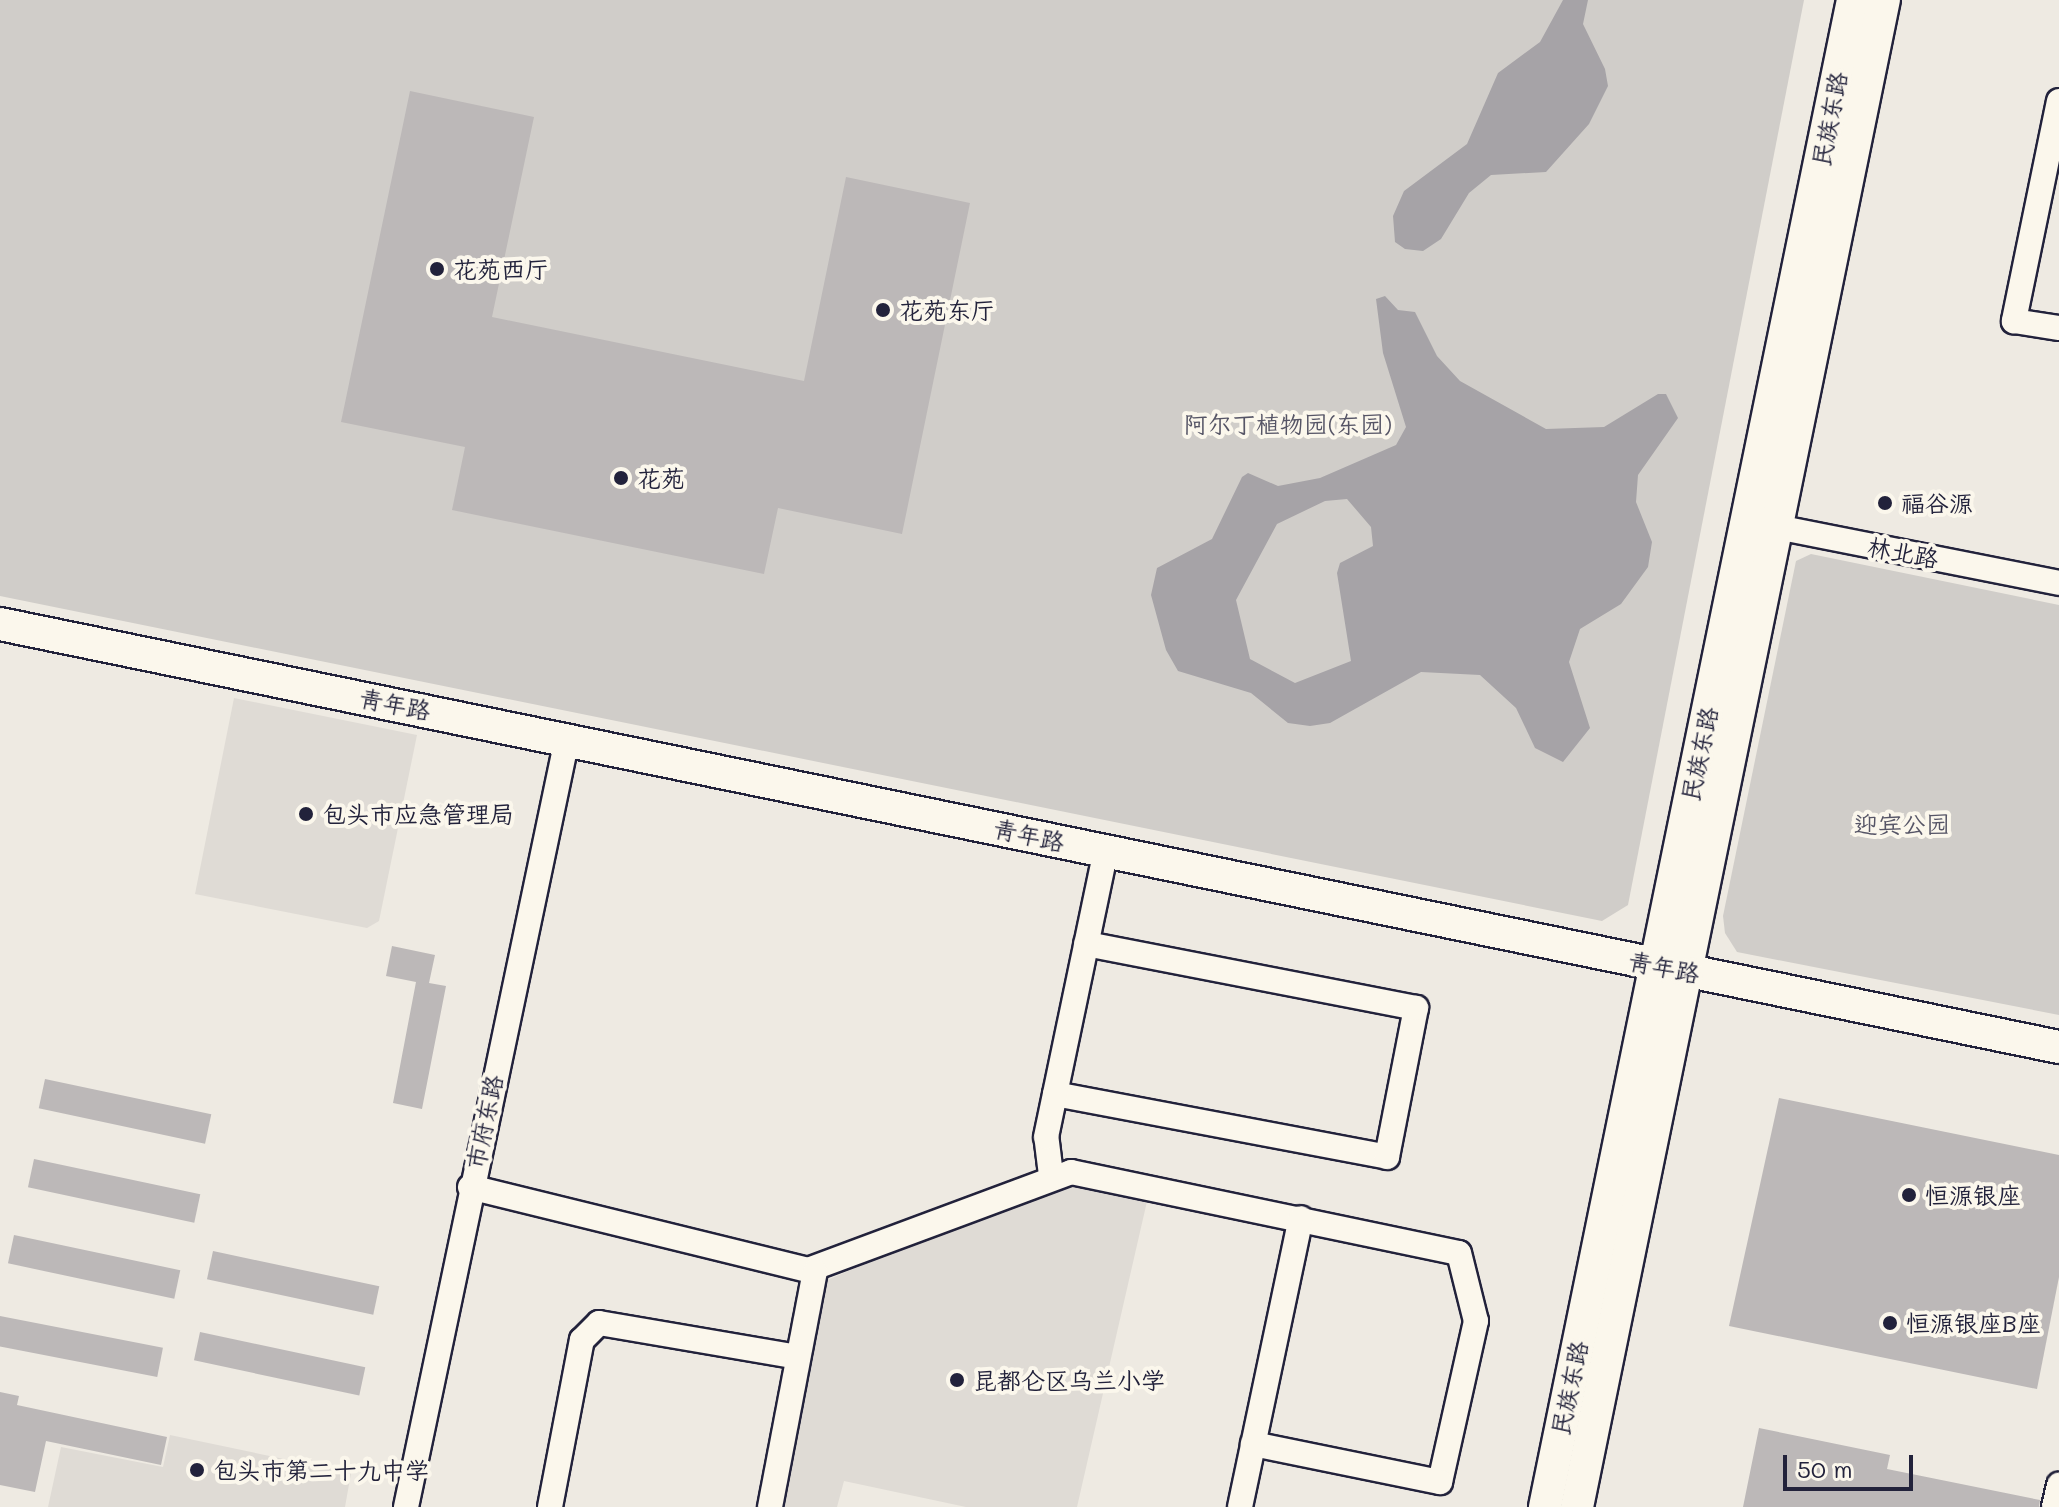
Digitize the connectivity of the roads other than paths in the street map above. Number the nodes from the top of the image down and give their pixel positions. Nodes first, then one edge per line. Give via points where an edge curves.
1 (1853, 0) edge
2 (1884, 0) edge
3 (2059, 101) edge
4 (2059, 328) edge
5 (1763, 524) junction
6 (2059, 583) edge
7 (0, 624) edge
8 (567, 739) junction
9 (1106, 851) junction
10 (1086, 944) junction
11 (1655, 966) junction
12 (1686, 972) junction
13 (2059, 1047) edge
14 (1055, 1094) junction
15 (1051, 1175) junction
16 (470, 1187) junction
17 (1301, 1218) junction
18 (815, 1271) junction
19 (798, 1357) junction
20 (1253, 1444) junction
21 (2059, 1485) edge
22 (406, 1507) edge
23 (550, 1507) edge
24 (770, 1507) edge
25 (1240, 1507) edge
26 (1545, 1507) edge
27 (1577, 1507) edge
28 (2054, 1507) edge

1 - 5 main road, 民族东路
2 - 5 main road, 民族东路
3 - 4 street via 2014,321
5 - 6 street, 林北路
5 - 11 main road, 民族东路
5 - 12 main road, 民族东路
7 - 8 main road, 青年路
8 - 9 main road, 青年路
8 - 16 street, 市府东路
9 - 10 street
9 - 11 main road, 青年路
10 - 14 street
10 - 14 street via 1416,1008 1387,1157
11 - 12 main road, 青年路
11 - 26 main road, 民族东路
12 - 13 main road, 青年路
12 - 27 main road, 民族东路
14 - 15 street via 1045,1151
15 - 17 street via 1081,1173
15 - 18 street
16 - 18 street
16 - 22 street, 市府东路
17 - 20 street
17 - 20 street via 1459,1253 1476,1321 1440,1482
18 - 19 street
19 - 23 street via 599,1323 582,1340
19 - 24 street
20 - 25 street
21 - 28 street

